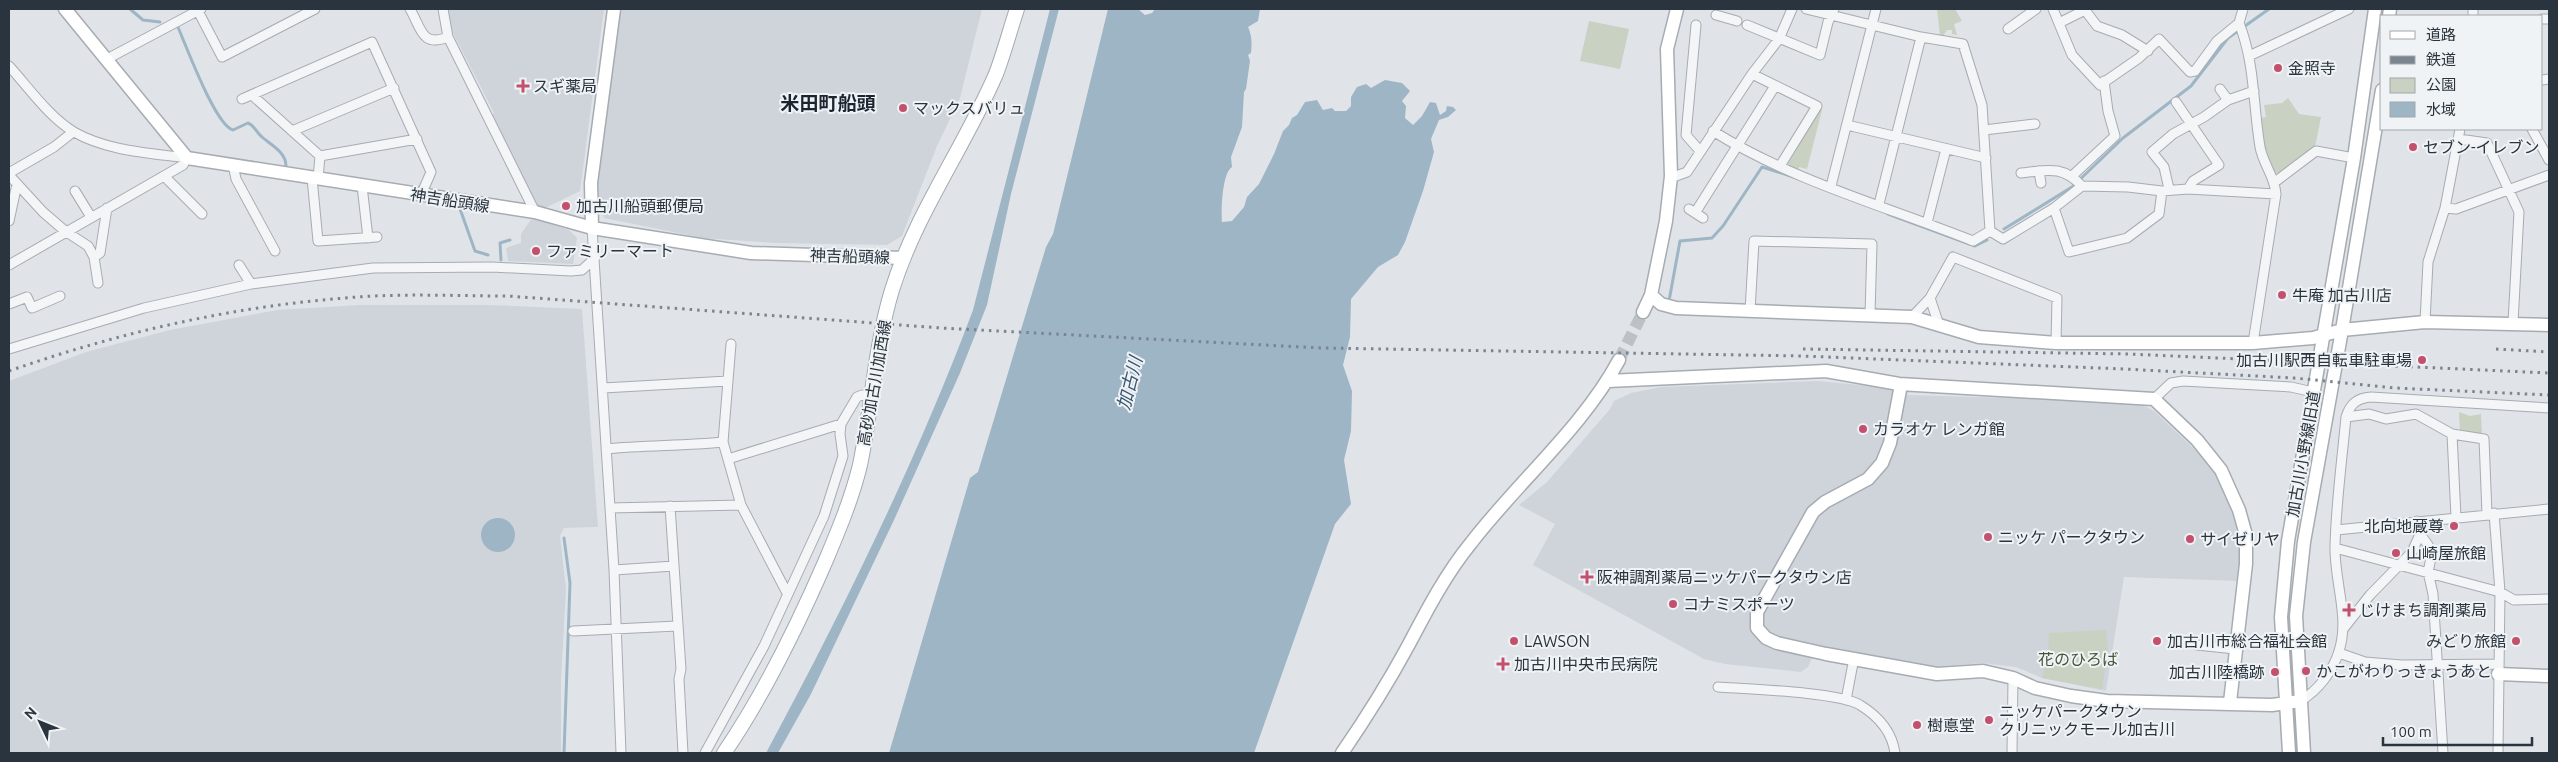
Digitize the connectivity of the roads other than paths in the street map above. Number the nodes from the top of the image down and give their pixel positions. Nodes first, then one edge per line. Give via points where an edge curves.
1 (65, 9) edge
2 (315, 9) edge
3 (410, 9) edge
4 (443, 9) edge
5 (614, 9) edge
6 (1017, 9) edge
7 (1677, 9) edge
8 (1792, 9) edge
9 (1806, 9) edge
10 (1876, 9) edge
11 (2036, 9) edge
12 (2053, 9) edge
13 (2243, 9) edge
14 (2348, 9) edge
15 (2375, 9) edge
16 (194, 10) edge
17 (1833, 12) edge
18 (1727, 13) edge
19 (1716, 15) dead end
20 (1737, 20) dead end
21 (2239, 23) junction
22 (1872, 24) junction
23 (2059, 24) junction
24 (1696, 25) dead end
25 (1747, 26) dead end
26 (2008, 29) dead end
27 (448, 36) junction
28 (1921, 37) junction
29 (1779, 39) junction
30 (2148, 51) junction
31 (2249, 56) junction
32 (107, 59) junction
33 (9, 66) edge
34 (1752, 74) junction
35 (2104, 81) junction
36 (1775, 86) junction
37 (394, 88) junction
38 (2220, 89) dead end
39 (2254, 91) junction
40 (252, 95) junction
41 (242, 99) dead end
42 (2228, 100) junction
43 (2176, 102) dead end
44 (2380, 102) edge
45 (2035, 124) dead end
46 (2192, 124) junction
47 (1847, 125) junction
48 (1984, 130) junction
49 (2460, 130) edge
50 (2533, 130) edge
51 (292, 131) junction
52 (1713, 131) junction
53 (74, 132) junction
54 (1896, 137) junction
55 (417, 139) junction
56 (2459, 139) junction
57 (1739, 147) junction
58 (1946, 149) junction
59 (1700, 151) junction
60 (320, 156) junction
61 (187, 158) junction
62 (1986, 158) junction
63 (2354, 158) junction
64 (2549, 160) edge
65 (233, 165) junction
66 (1780, 166) junction
67 (2039, 171) junction
68 (2021, 173) dead end
69 (9, 174) edge
70 (2549, 175) edge
71 (164, 176) junction
72 (1671, 176) junction
73 (2072, 176) junction
74 (315, 178) junction
75 (2275, 182) junction
76 (17, 184) junction
77 (2041, 184) dead end
78 (362, 186) junction
79 (1831, 186) junction
80 (2082, 186) junction
81 (2188, 188) junction
82 (75, 190) dead end
83 (2165, 190) junction
84 (2509, 191) junction
85 (2276, 194) junction
86 (421, 195) junction
87 (1879, 204) junction
88 (107, 208) junction
89 (2054, 208) junction
90 (2445, 208) junction
91 (535, 212) junction
92 (1696, 213) dead end
93 (202, 214) dead end
94 (91, 217) junction
95 (9, 221) edge
96 (1928, 223) junction
97 (592, 228) junction
98 (65, 231) junction
99 (1990, 231) junction
100 (275, 251) dead end
101 (94, 257) junction
102 (595, 258) junction
103 (904, 258) junction
104 (239, 265) dead end
105 (9, 266) edge
106 (98, 283) dead end
107 (251, 284) junction
108 (1651, 295) junction
109 (60, 296) dead end
110 (1930, 298) junction
111 (9, 304) edge
112 (1750, 311) junction
113 (1643, 312) tunnel mouth
114 (1870, 315) junction
115 (1912, 317) junction
116 (2425, 322) junction
117 (2513, 322) junction
118 (1939, 325) junction
119 (2549, 325) edge
120 (2342, 330) junction
121 (2323, 335) junction
122 (2056, 343) junction
123 (2253, 343) junction
124 (731, 344) dead end
125 (9, 349) edge
126 (1619, 360) tunnel mouth
127 (728, 381) junction
128 (1608, 381) junction
129 (1899, 384) junction
130 (603, 388) junction
131 (2313, 392) junction
132 (872, 397) junction
133 (2154, 399) junction
134 (2549, 408) edge
135 (2346, 417) junction
136 (841, 424) junction
137 (2452, 434) junction
138 (723, 442) junction
139 (606, 449) junction
140 (728, 459) junction
141 (741, 505) junction
142 (670, 506) junction
143 (610, 508) junction
144 (2549, 509) edge
145 (2491, 514) junction
146 (2456, 517) junction
147 (2417, 521) junction
148 (2336, 530) junction
149 (2420, 534) junction
150 (2335, 548) junction
151 (2400, 565) junction
152 (674, 566) junction
153 (614, 570) junction
154 (2428, 572) junction
155 (2500, 592) junction
156 (787, 593) junction
157 (2549, 599) edge
158 (677, 626) junction
159 (2344, 628) junction
160 (617, 629) junction
161 (573, 631) dead end
162 (2197, 645) dead end
163 (2235, 649) junction
164 (2339, 653) junction
165 (1854, 658) junction
166 (2436, 664) junction
167 (2498, 669) junction
168 (2549, 676) edge
169 (2013, 678) junction
170 (1718, 687) dead end
171 (1846, 700) junction
172 (2230, 702) junction
173 (2300, 702) junction
174 (2284, 705) junction
175 (622, 753) edge
176 (683, 753) edge
177 (705, 753) edge
178 (724, 753) edge
179 (1342, 753) edge
180 (1895, 753) edge
181 (2012, 753) edge
182 (2288, 753) edge
183 (2304, 753) edge
184 (2443, 753) edge
185 (2498, 753) edge

1 - 32 street
2 - 16 street via 222,57
3 - 27 street via 423,35 429,40 436,42
4 - 27 street
5 - 97 street via 591,184
6 - 103 main road, 高砂加古川加西線 via 996,74
7 - 72 street via 1667,49
8 - 29 street
9 - 17 street
10 - 22 street
11 - 26 street
12 - 23 street
13 - 21 street
14 - 31 street
15 - 63 street, 加古川小野線旧道
16 - 32 street
17 - 22 street
17 - 29 street via 1820,55
18 - 19 street
18 - 20 street
21 - 30 street via 2217,41 2195,71 2190,72 2159,39
21 - 31 street
22 - 28 street
22 - 47 street
23 - 30 street via 2085,10 2098,26 2122,34
23 - 35 street via 2072,55 2100,85
24 - 59 street via 1686,135
25 - 29 street
27 - 91 street
28 - 48 street via 1964,44 1982,105
28 - 54 street
29 - 34 street
30 - 35 street
31 - 39 street
32 - 61 street
33 - 53 street
34 - 36 street
34 - 52 street
35 - 73 street via 2115,136
36 - 57 street
36 - 66 street via 1817,106
37 - 40 street via 372,42
37 - 51 street
37 - 55 street
38 - 42 street
39 - 42 street
39 - 75 street via 2260,148
40 - 41 street
40 - 51 street
42 - 46 street
43 - 46 street
44 - 120 street, 加古川小野線旧道
45 - 48 street
46 - 81 street via 2219,164
46 - 83 street via 2173,134 2152,152 2164,167
47 - 54 street
47 - 79 street
48 - 62 street
49 - 56 street
50 - 64 street
51 - 60 street
52 - 57 street
52 - 59 street
53 - 61 street via 109,145
53 - 69 street
54 - 58 street
54 - 87 street
55 - 60 street
55 - 86 street via 431,172
56 - 84 street via 2487,143
56 - 90 street
57 - 66 street
57 - 92 street
58 - 62 street
58 - 96 street
59 - 72 street via 1687,172
60 - 74 street
61 - 65 street, 神吉船頭線
61 - 71 street via 183,165
62 - 99 street
63 - 75 street via 2316,151
63 - 121 street, 加古川小野線旧道
65 - 74 street, 神吉船頭線
65 - 100 street via 236,179
66 - 79 street
67 - 68 street
67 - 73 street via 2056,169
67 - 77 street
69 - 76 street
70 - 84 street
71 - 88 street
71 - 93 street
72 - 108 street via 1666,221
73 - 80 street
74 - 78 street, 神吉船頭線
74 - 78 street via 318,241 372,238
75 - 85 street
76 - 95 street
76 - 98 street
78 - 86 street, 神吉船頭線
79 - 87 street
80 - 83 street
80 - 89 street
81 - 83 street
81 - 85 street
82 - 94 street
83 - 89 street via 2159,214 2127,238 2069,252
84 - 90 street via 2456,209
84 - 117 street via 2519,212
85 - 123 street
86 - 91 street, 神吉船頭線
87 - 96 street
88 - 94 street
88 - 101 street via 100,253
89 - 99 street via 2003,238
90 - 116 street via 2428,262
91 - 97 street, 神吉船頭線
94 - 98 street
96 - 99 street via 1972,240
97 - 102 street
97 - 103 street, 神吉船頭線 via 750,253
98 - 101 street via 88,246
98 - 105 street
101 - 106 street
102 - 107 street via 582,270 571,271 492,267 373,268
102 - 130 street
103 - 132 main road, 高砂加古川加西線 via 892,291
104 - 107 street
107 - 125 street via 144,308
108 - 112 street via 1661,304 1676,308
108 - 113 street
109 - 111 street via 32,308 27,297
110 - 115 street
110 - 118 street
110 - 122 street via 1953,257 2057,298
112 - 114 street
112 - 114 street via 1754,241 1872,244
114 - 115 street
115 - 118 street
116 - 117 street
116 - 120 street
117 - 119 street
118 - 122 street via 1979,337
120 - 121 street
120 - 173 street, 加古川小野線旧道 via 2304,542 2296,616
121 - 123 street
121 - 131 street, 加古川小野線旧道
122 - 123 street
124 - 127 street
126 - 128 street
127 - 130 street
127 - 138 street
128 - 129 street via 1826,371
128 - 179 street via 1471,542 1439,587 1376,703
129 - 133 street
129 - 165 street via 1890,444 1882,463 1868,479 1813,512 1757,612 1757,628 1766,638
130 - 139 street
131 - 133 street via 2183,381 2171,383
131 - 174 street, 加古川小野線旧道 via 2288,538 2281,617
132 - 136 street via 857,397
132 - 178 main road, 高砂加古川加西線 via 859,466 845,513 805,606 752,712
133 - 163 street via 2211,456 2239,510 2246,534 2246,564
134 - 135 street via 2371,397 2356,401
135 - 137 street via 2369,414 2386,419 2416,414
135 - 148 street
136 - 140 street
136 - 156 street via 842,462 824,516
137 - 145 street via 2484,439
137 - 146 street
138 - 139 street
138 - 140 street
139 - 143 street
140 - 141 street
141 - 142 street
141 - 156 street
142 - 143 street
142 - 152 street
143 - 153 street
144 - 145 street
145 - 146 street
145 - 155 street
146 - 147 street
147 - 148 street
147 - 149 street
148 - 150 street
149 - 151 street via 2412,552
149 - 154 street via 2428,545 2431,558
150 - 151 street
150 - 159 street
151 - 154 street
151 - 159 street
152 - 153 street
152 - 158 street
153 - 160 street
154 - 155 street
154 - 166 street
155 - 157 street via 2514,600
155 - 167 street
156 - 177 street via 759,654
158 - 160 street
158 - 176 street
159 - 164 street
160 - 161 street
160 - 175 street
162 - 163 street
163 - 172 street
164 - 166 street via 2365,662
164 - 173 street via 2323,682
165 - 169 street via 1937,674 1983,671
165 - 171 street
166 - 167 street
166 - 184 street
167 - 168 street
167 - 185 street
169 - 172 street via 2035,688 2108,701
169 - 181 street
170 - 171 street
171 - 180 street via 1859,704 1886,726
172 - 174 street
173 - 174 street
173 - 183 street, 加古川小野線旧道
174 - 182 street, 加古川小野線旧道

